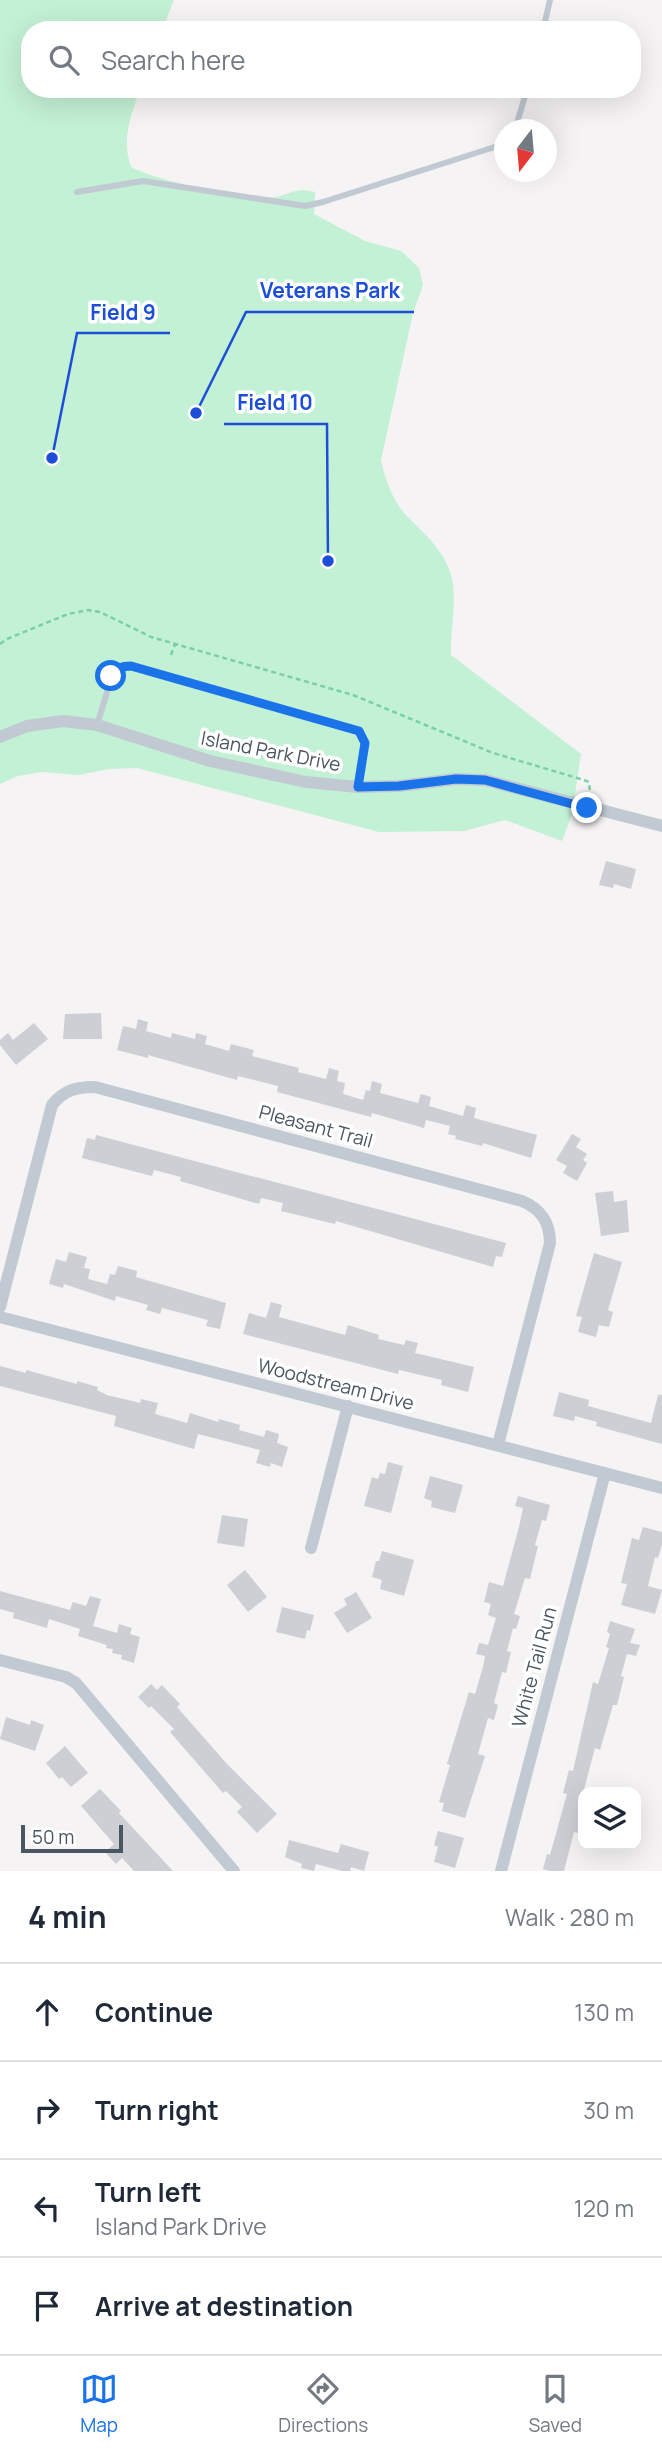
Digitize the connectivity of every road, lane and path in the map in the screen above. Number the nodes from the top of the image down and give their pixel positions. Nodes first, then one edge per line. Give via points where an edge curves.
1 (550, 0) edge
2 (545, 21) edge
3 (524, 98) edge
4 (518, 119) edge
5 (494, 148) edge
6 (77, 192) dead end
7 (0, 644) edge
8 (175, 644) junction
9 (171, 655) dead end
10 (97, 725) junction
11 (0, 737) edge
12 (358, 787) junction
13 (587, 808) junction
14 (662, 827) edge
15 (0, 1307) edge
16 (0, 1317) edge
17 (348, 1406) junction
18 (498, 1445) junction
19 (605, 1473) junction
20 (662, 1488) edge
21 (311, 1548) dead end
22 (0, 1660) edge
23 (234, 1871) edge
24 (501, 1871) edge

1 - 2 lane
3 - 4 lane
5 - 6 lane via 305,206 143,181
7 - 8 path via 59,617 88,610
8 - 9 path
8 - 13 path via 353,695 493,752 584,780 591,787
10 - 11 street, Island Park Drive via 27,726
10 - 12 street, Island Park Drive via 211,761 306,782
10 - 12 lane via 111,676 116,669 131,666 359,731 365,743
12 - 13 street, Island Park Drive via 485,780
13 - 14 street, Island Park Drive
15 - 18 street, Pleasant Trail via 52,1105 68,1090 80,1087 95,1087 522,1201 546,1220 550,1242
16 - 17 street, Woodstream Drive
17 - 18 street, Woodstream Drive
17 - 21 street
18 - 19 street, Woodstream Drive
19 - 20 street, Woodstream Drive
19 - 24 street, White Tail Run
22 - 23 street via 76,1683

